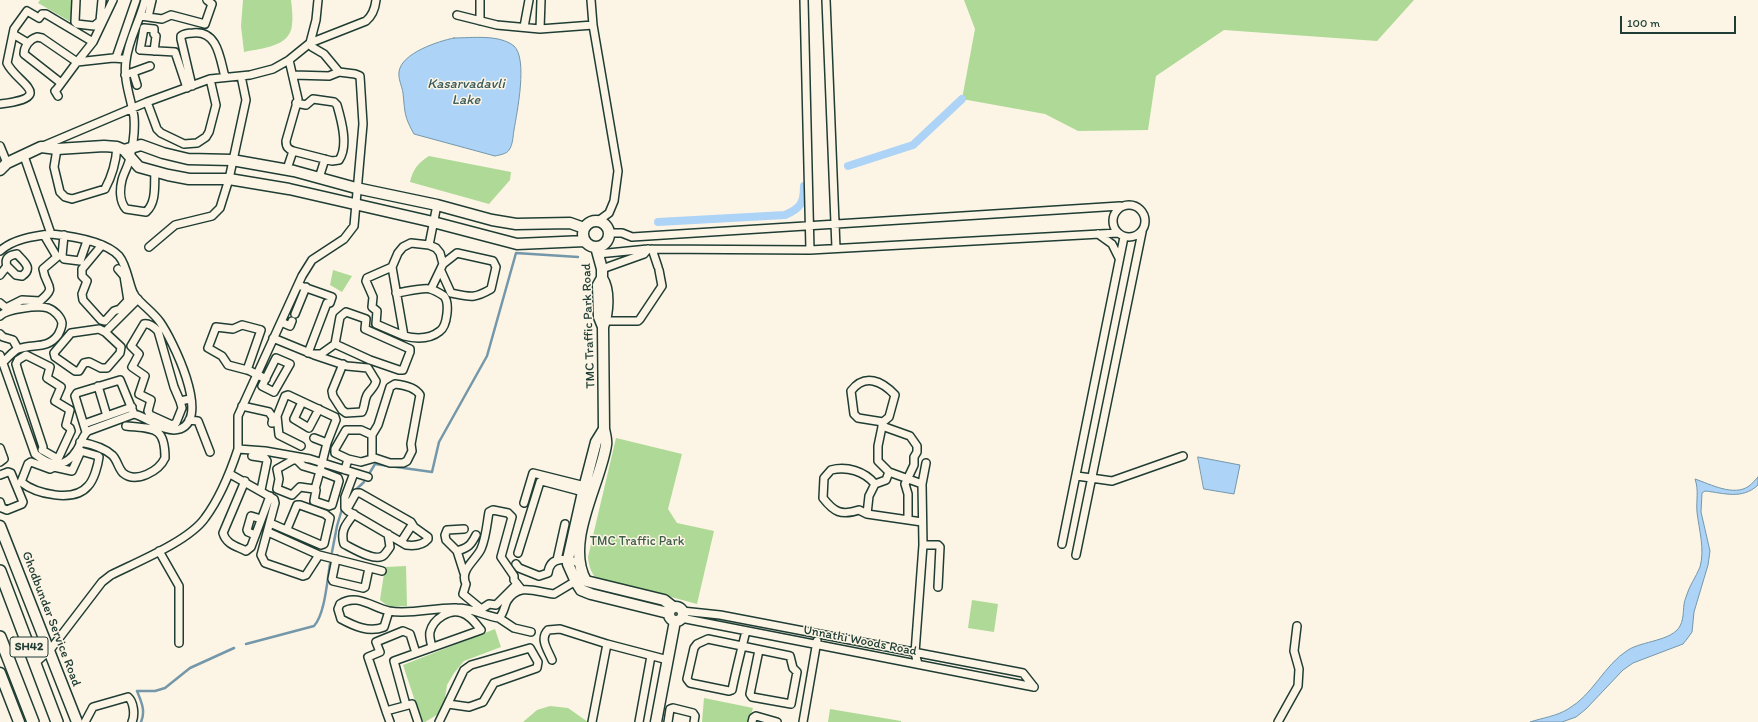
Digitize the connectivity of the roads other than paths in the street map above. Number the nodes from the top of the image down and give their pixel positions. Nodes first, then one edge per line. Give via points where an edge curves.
1 (76, 0) edge
2 (102, 0) edge
3 (112, 0) edge
4 (136, 0) edge
5 (145, 0) edge
6 (152, 0) edge
7 (207, 0) edge
8 (318, 0) edge
9 (376, 0) edge
10 (480, 0) edge
11 (529, 0) edge
12 (542, 0) edge
13 (591, 0) edge
14 (804, 0) edge
15 (826, 0) edge
16 (457, 15) dead end
17 (145, 16) junction
18 (480, 21) junction
19 (594, 25) junction
20 (524, 28) junction
21 (540, 29) junction
22 (13, 34) junction
23 (93, 42) junction
24 (310, 43) junction
25 (28, 44) junction
26 (154, 51) dead end
27 (116, 58) junction
28 (126, 58) junction
29 (289, 60) junction
30 (77, 62) junction
31 (150, 66) dead end
32 (133, 72) junction
33 (339, 72) junction
34 (125, 75) junction
35 (293, 75) junction
36 (241, 76) junction
37 (225, 77) junction
38 (210, 79) junction
39 (61, 83) junction
40 (137, 84) dead end
41 (190, 87) junction
42 (58, 96) dead end
43 (147, 102) junction
44 (296, 103) junction
45 (0, 104) edge
46 (132, 109) junction
47 (191, 144) junction
48 (0, 146) edge
49 (41, 147) junction
50 (57, 149) junction
51 (126, 150) junction
52 (293, 151) junction
53 (24, 156) junction
54 (325, 159) junction
55 (188, 160) junction
56 (232, 160) junction
57 (3, 166) edge
58 (291, 170) junction
59 (155, 171) junction
60 (319, 178) junction
61 (229, 179) junction
62 (356, 188) junction
63 (289, 189) junction
64 (356, 203) junction
65 (437, 205) junction
66 (1120, 206) junction
67 (598, 221) junction
68 (433, 222) junction
69 (835, 225) junction
70 (810, 227) junction
71 (584, 228) junction
72 (1142, 232) junction
73 (609, 233) junction
74 (48, 234) junction
75 (1098, 234) junction
76 (64, 235) junction
77 (1121, 235) junction
78 (632, 237) junction
79 (87, 241) junction
80 (585, 241) junction
81 (102, 245) junction
82 (429, 245) junction
83 (149, 247) dead end
84 (836, 248) junction
85 (650, 249) junction
86 (597, 250) junction
87 (630, 250) junction
88 (810, 250) junction
89 (0, 251) edge
90 (8, 256) junction
91 (1119, 260) junction
92 (7, 266) junction
93 (392, 267) junction
94 (442, 267) junction
95 (118, 269) dead end
96 (602, 273) junction
97 (0, 275) edge
98 (298, 285) junction
99 (306, 287) junction
100 (431, 290) junction
101 (396, 293) junction
102 (451, 293) junction
103 (136, 297) junction
104 (446, 299) junction
105 (128, 301) junction
106 (0, 303) edge
107 (0, 316) edge
108 (281, 322) junction
109 (603, 323) junction
110 (105, 332) junction
111 (0, 334) edge
112 (404, 336) junction
113 (273, 338) junction
114 (335, 344) junction
115 (18, 349) junction
116 (310, 354) junction
117 (0, 355) edge
118 (266, 358) junction
119 (274, 362) junction
120 (2, 363) junction
121 (343, 364) junction
122 (247, 370) junction
123 (257, 375) junction
124 (20, 378) junction
125 (266, 378) junction
126 (9, 382) junction
127 (98, 386) junction
128 (190, 399) junction
129 (180, 401) junction
130 (302, 402) junction
131 (242, 406) junction
132 (319, 409) junction
133 (133, 411) junction
134 (108, 416) junction
135 (190, 420) junction
136 (35, 423) junction
137 (272, 423) dead end
138 (84, 424) junction
139 (882, 424) junction
140 (126, 426) dead end
141 (26, 427) junction
142 (86, 432) junction
143 (372, 435) junction
144 (314, 438) dead end
145 (80, 442) junction
146 (327, 443) junction
147 (301, 446) dead end
148 (0, 448) edge
149 (238, 449) junction
150 (79, 450) junction
151 (210, 452) dead end
152 (265, 455) junction
153 (1183, 456) dead end
154 (372, 458) junction
155 (348, 459) junction
156 (0, 462) edge
157 (322, 463) junction
158 (926, 463) dead end
159 (345, 470) junction
160 (320, 471) junction
161 (889, 472) junction
162 (354, 473) junction
163 (230, 474) junction
164 (0, 475) edge
165 (1077, 476) junction
166 (368, 477) dead end
167 (1092, 478) junction
168 (907, 479) junction
169 (245, 481) junction
170 (875, 484) junction
171 (922, 484) junction
172 (314, 489) junction
173 (261, 490) junction
174 (588, 490) junction
175 (270, 496) junction
176 (0, 502) edge
177 (524, 503) dead end
178 (347, 509) junction
179 (354, 514) junction
180 (867, 514) junction
181 (908, 520) junction
182 (922, 522) junction
183 (270, 523) junction
184 (565, 524) dead end
185 (412, 525) junction
186 (0, 526) edge
187 (287, 529) junction
188 (464, 529) dead end
189 (268, 532) junction
190 (388, 534) junction
191 (476, 535) dead end
192 (401, 542) junction
193 (1062, 544) dead end
194 (924, 545) junction
195 (466, 548) junction
196 (158, 551) junction
197 (457, 551) junction
198 (479, 551) junction
199 (518, 553) dead end
200 (319, 555) junction
201 (1076, 555) dead end
202 (336, 559) junction
203 (568, 559) junction
204 (557, 560) junction
205 (579, 563) junction
206 (516, 564) dead end
207 (369, 568) junction
208 (0, 571) edge
209 (382, 571) dead end
210 (464, 573) junction
211 (582, 582) junction
212 (519, 587) junction
213 (938, 587) dead end
214 (507, 598) junction
215 (390, 611) junction
216 (676, 614) junction
217 (499, 618) junction
218 (1296, 626) dead end
219 (746, 631) junction
220 (531, 632) dead end
221 (818, 635) junction
222 (0, 637) edge
223 (179, 643) dead end
224 (607, 644) junction
225 (817, 645) junction
226 (742, 646) junction
227 (432, 647) junction
228 (50, 650) junction
229 (759, 650) junction
230 (416, 653) junction
231 (915, 653) junction
232 (651, 656) junction
233 (552, 660) dead end
234 (668, 660) junction
235 (35, 663) junction
236 (918, 664) junction
237 (0, 673) edge
238 (448, 704) junction
239 (791, 704) junction
240 (406, 705) junction
241 (806, 707) junction
242 (386, 711) junction
243 (19, 722) edge
244 (33, 722) edge
245 (57, 722) edge
246 (77, 722) edge
247 (85, 722) edge
248 (132, 722) edge
249 (390, 722) edge
250 (418, 722) edge
251 (439, 722) edge
252 (592, 722) edge
253 (639, 722) edge
254 (656, 722) edge
255 (668, 722) edge
256 (694, 722) edge
257 (752, 722) edge
258 (777, 722) edge
259 (803, 722) edge
260 (1278, 722) edge

1 - 2 street via 75,22 97,26 100,21
3 - 23 street
4 - 27 street
5 - 17 street
6 - 17 street
7 - 17 street via 212,4 205,24 171,14 162,19
8 - 24 street
9 - 24 street via 376,6 366,21
10 - 18 street
11 - 20 street
12 - 21 street
13 - 19 street
14 - 70 street
15 - 69 street
16 - 18 street
17 - 28 street via 130,44
18 - 20 street
19 - 21 street
19 - 67 street via 618,170 614,201 609,213
20 - 21 street
22 - 23 street via 16,24 27,11 39,18 46,14
22 - 25 street
22 - 45 street via 7,63 29,86 30,91 19,102
23 - 30 street
24 - 29 street
24 - 33 street via 324,54
25 - 30 street via 34,38 42,38
25 - 39 street via 24,48 24,54
26 - 41 street via 175,52
27 - 28 street
27 - 30 street
28 - 34 street
29 - 35 street
29 - 36 street via 273,69
30 - 39 street
31 - 32 street
32 - 34 street
32 - 40 street
33 - 35 street via 329,76
33 - 62 street via 355,74 362,80 363,124
34 - 46 street
35 - 44 street via 298,99
36 - 37 street
36 - 56 street via 246,100
37 - 38 street
37 - 41 street via 215,42 202,32 186,34 181,40
38 - 41 street
38 - 47 street via 216,105 209,132 204,139
39 - 42 street via 56,91
41 - 43 street
43 - 46 street
43 - 47 street via 161,133 184,144
44 - 52 street via 286,141 288,149
44 - 54 street via 306,105 313,99 334,102 337,105 343,128 342,156 336,161
46 - 49 street
46 - 51 street via 134,127
47 - 55 street
48 - 57 street
49 - 50 street
49 - 53 street
50 - 51 street via 104,146
50 - 51 street via 54,167 60,192 72,199 105,189 116,162
51 - 55 street via 140,145
51 - 59 street via 139,167
51 - 59 street via 120,192 126,209 146,212 148,210 154,200
52 - 54 street
52 - 58 street
53 - 57 street
53 - 74 street
54 - 60 street
55 - 56 street
56 - 58 street
56 - 61 street
58 - 60 street
58 - 63 street
59 - 61 street via 189,179
60 - 62 street
61 - 63 street
61 - 83 street via 220,208 212,216 175,225
62 - 64 street
62 - 65 street
63 - 64 street
64 - 68 street
64 - 98 street via 354,226 344,239 312,260
65 - 68 street
65 - 71 street via 516,224 570,223
66 - 69 street
66 - 72 street via 1134,205 1142,210 1145,219
66 - 77 street via 1112,220 1115,229
67 - 71 street via 589,222
67 - 73 street via 606,225
68 - 80 street via 517,244
68 - 82 street
69 - 70 street
69 - 84 street
70 - 78 street
70 - 88 street
71 - 80 street
72 - 77 street via 1134,237
72 - 167 street
73 - 78 street via 622,233
73 - 86 street via 607,241
74 - 76 street
74 - 89 street via 5,246
74 - 106 street via 57,257 43,269 50,288 49,293 40,301 22,300 6,308
75 - 77 street
75 - 84 street
75 - 91 street via 1112,244
76 - 79 street
76 - 79 street via 64,259 80,261
77 - 91 street
78 - 87 street
79 - 81 street
80 - 86 street
81 - 103 street via 119,256
81 - 105 street via 82,268 82,276 87,281 82,294 83,300 101,320 105,321
82 - 93 street via 411,243 403,247
82 - 94 street via 440,253
84 - 88 street
85 - 87 street
85 - 88 street
85 - 96 street
85 - 109 street via 662,286 638,321
86 - 87 street
86 - 96 street, TMC Traffic Park Road
89 - 90 street
90 - 92 street
90 - 92 street via 17,254 28,267 22,276 16,275
91 - 165 street
92 - 97 street
93 - 101 street
93 - 112 street via 366,280 373,297 372,307 377,311 376,324
94 - 100 street
94 - 102 street
94 - 102 street via 457,253 494,261 496,264 491,289 471,298
95 - 105 street via 124,279
96 - 109 street, TMC Traffic Park Road via 598,285 599,317
98 - 99 street
98 - 108 street
99 - 108 street via 291,323
99 - 116 street via 332,297 330,303 327,303
100 - 101 street
100 - 104 street
101 - 112 street
102 - 104 street
103 - 105 street
103 - 110 street
103 - 128 street via 159,321 177,352 186,374
104 - 112 street via 447,316 443,329 417,339
107 - 115 street via 8,311 41,307 54,311 61,318 61,330 54,340
108 - 113 street
109 - 174 street, TMC Traffic Park Road via 604,430 596,442
110 - 110 street via 121,350 107,368 89,362 84,363 79,371 74,371 55,357 54,353 71,333 99,329
111 - 115 street via 13,340
113 - 116 street
113 - 118 street
114 - 114 street via 399,370 403,370 410,352 410,349 365,329 366,319 346,312 340,317
114 - 116 street via 321,354
115 - 120 street
116 - 121 street
117 - 120 street
118 - 119 street
118 - 123 street
119 - 125 street
119 - 125 street via 277,358 290,364 275,392 263,387
120 - 126 street
121 - 121 street via 368,368 376,381 366,397 362,412 346,413 332,396
122 - 122 street via 228,365 222,356 208,348 216,327 233,329 242,325 261,330
122 - 123 street
123 - 125 street
123 - 131 street
124 - 126 street
124 - 136 street
124 - 136 street via 16,364 26,355 49,365 47,378 60,385 61,389 55,401 70,409 66,425 71,431 58,458 42,450
126 - 141 street
127 - 133 street via 122,381
127 - 134 street
127 - 138 street via 76,394
128 - 129 street
128 - 135 street
129 - 129 street via 182,408 176,423 172,425 150,415 148,411 151,400 139,394 145,376 132,367 139,354 131,346 144,324 158,331
130 - 132 street
130 - 132 street via 294,419 309,428
130 - 147 street via 285,396 277,416 279,435
131 - 137 street via 269,412 273,418
131 - 149 street via 237,423
132 - 146 street via 336,420
133 - 134 street
133 - 135 street via 144,422 173,430 180,429
133 - 142 street
134 - 138 street
135 - 151 street via 198,420
136 - 141 street
138 - 142 street
139 - 139 street via 888,417 895,394 882,383 869,381 857,384 851,391 854,414 858,418
139 - 161 street via 878,462
139 - 168 street via 910,436 917,446 914,465
140 - 145 street via 153,430 163,437 165,458 155,471 139,476 124,473 112,455 93,445
141 - 150 street via 35,454 45,460 64,464
142 - 145 street
143 - 154 street
143 - 154 street via 378,425 390,388 395,384 417,391 420,395 412,451 407,461 403,464 390,464
143 - 155 street via 361,430 346,430 335,453
144 - 146 street
145 - 150 street
146 - 157 street
148 - 156 street via 4,459
149 - 152 street
149 - 163 street
150 - 150 street via 100,457 90,484 77,494 48,494 21,482 31,462 50,469 72,471
152 - 157 street
152 - 173 street via 267,461
153 - 167 street via 1112,481
154 - 155 street via 361,462
155 - 159 street
157 - 159 street
157 - 160 street
158 - 171 street
159 - 162 street
160 - 172 street
160 - 172 street via 338,478 332,505 314,501
160 - 172 street via 303,466 297,460 277,469 277,489 292,495 300,487
161 - 168 street
161 - 170 street via 886,480
162 - 166 street
162 - 178 street via 345,497
163 - 169 street
163 - 196 street via 205,519
164 - 176 street via 11,473 22,504 7,510 2,508
165 - 167 street
165 - 193 street
167 - 201 street
168 - 171 street
168 - 181 street via 905,484 908,494
169 - 173 street
169 - 175 street via 223,533 230,544 246,550 252,547
170 - 180 street via 869,496
170 - 180 street via 870,477 845,468 831,470 824,478 823,498 830,508 848,513 859,510
171 - 182 street
173 - 175 street
174 - 177 street via 533,473
174 - 199 street via 540,482
174 - 203 street, TMC Traffic Park Road
174 - 205 street, TMC Traffic Park Road
175 - 183 street via 275,503
178 - 179 street
178 - 185 street via 356,493 360,492 412,522
179 - 190 street
179 - 190 street via 343,528 344,544 368,556 379,558 390,547
180 - 181 street
181 - 182 street
182 - 194 street
183 - 187 street
183 - 189 street
184 - 204 street
185 - 192 street
185 - 192 street via 428,539 412,546
186 - 228 street, Ghodbunder Service Road
187 - 187 street via 321,545 324,544 330,518 297,505
188 - 197 street via 447,530 444,535
189 - 200 street
189 - 200 street via 261,556 265,563 303,576 308,573
190 - 192 street
191 - 195 street via 471,545
194 - 213 street via 940,547
194 - 231 street
195 - 197 street
195 - 198 street
196 - 223 street via 179,586
196 - 228 street via 102,582
197 - 210 street
198 - 210 street
198 - 212 street via 490,512 508,512 512,517 500,556
200 - 202 street
202 - 207 street
202 - 207 street via 333,581 363,588
203 - 204 street
203 - 205 street
203 - 211 street via 568,564
204 - 206 street via 544,576 520,568
205 - 211 street, TMC Traffic Park Road
207 - 209 street
208 - 235 main road, SH42
210 - 214 street via 466,584 463,594 480,608 489,604 496,605
211 - 212 street via 554,594
211 - 216 street via 591,594
212 - 214 street
214 - 217 street
215 - 215 street via 358,599 344,601 338,609 342,619 353,626 377,630 384,627
215 - 217 street via 457,608
216 - 219 street, Unnathi Woods Road
216 - 221 street, Unnathi Woods Road via 720,616
216 - 234 street
217 - 220 street via 514,628
218 - 260 street via 1294,651 1299,669 1298,686
219 - 225 street, Unnathi Woods Road
219 - 226 street
221 - 225 street
221 - 231 street, Unnathi Woods Road
222 - 244 main road, SH42
224 - 232 street
224 - 233 street via 560,628 548,630 544,639
224 - 252 street
225 - 236 street, Unnathi Woods Road
225 - 241 street
226 - 226 street via 732,690 690,683 687,679 697,644 708,639
226 - 229 street
227 - 227 street via 453,640 482,630 470,617 461,612 445,614 434,622 430,633
227 - 230 street
228 - 235 street
228 - 246 street, Ghodbunder Service Road
229 - 239 street via 790,656 797,672
229 - 239 street via 750,694 752,697
230 - 240 street via 394,661
230 - 242 street via 410,634 403,631 376,642 380,652 368,657
231 - 236 street
231 - 236 street, Unnathi Woods Road via 1023,673 1034,686
232 - 234 street
232 - 253 street
234 - 254 street
235 - 245 main road, SH42
237 - 243 street
238 - 238 street via 464,670 471,665 530,648 538,662 537,668 494,683 483,702 469,707
238 - 251 street
239 - 241 street
240 - 242 street
240 - 250 street via 412,704
241 - 259 street
242 - 249 street
247 - 248 street via 93,707 128,697 134,713
255 - 256 street via 670,709 673,708 694,713
257 - 258 street via 756,716

